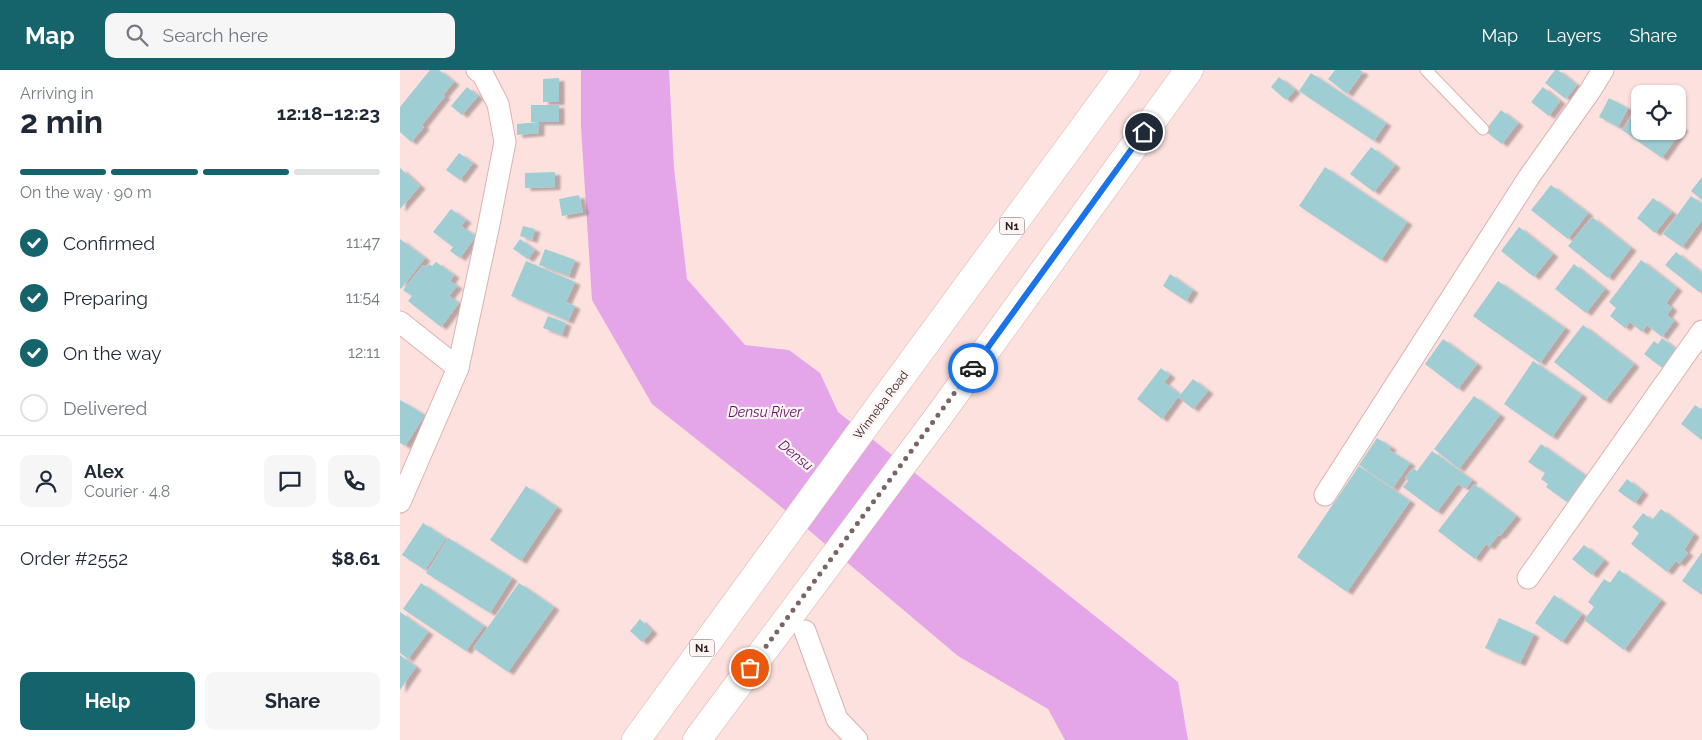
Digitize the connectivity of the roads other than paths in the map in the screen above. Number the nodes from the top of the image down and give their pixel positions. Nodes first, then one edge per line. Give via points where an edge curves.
1 (477, 70) edge
2 (1126, 70) edge
3 (1189, 70) edge
4 (1426, 70) edge
5 (1603, 70) edge
6 (1483, 129) dead end
7 (400, 322) edge
8 (1702, 331) edge
9 (458, 368) junction
10 (1325, 495) dead end
11 (400, 502) edge
12 (1528, 578) dead end
13 (805, 631) dead end
14 (636, 740) edge
15 (697, 740) edge
16 (857, 740) edge

1 - 9 street via 498,104 505,142
2 - 14 highway, Winneba Road / N1
3 - 15 highway via 941,413
4 - 6 lane
5 - 10 street via 1529,177
7 - 9 street
8 - 12 street
9 - 11 street
13 - 16 street via 837,719

